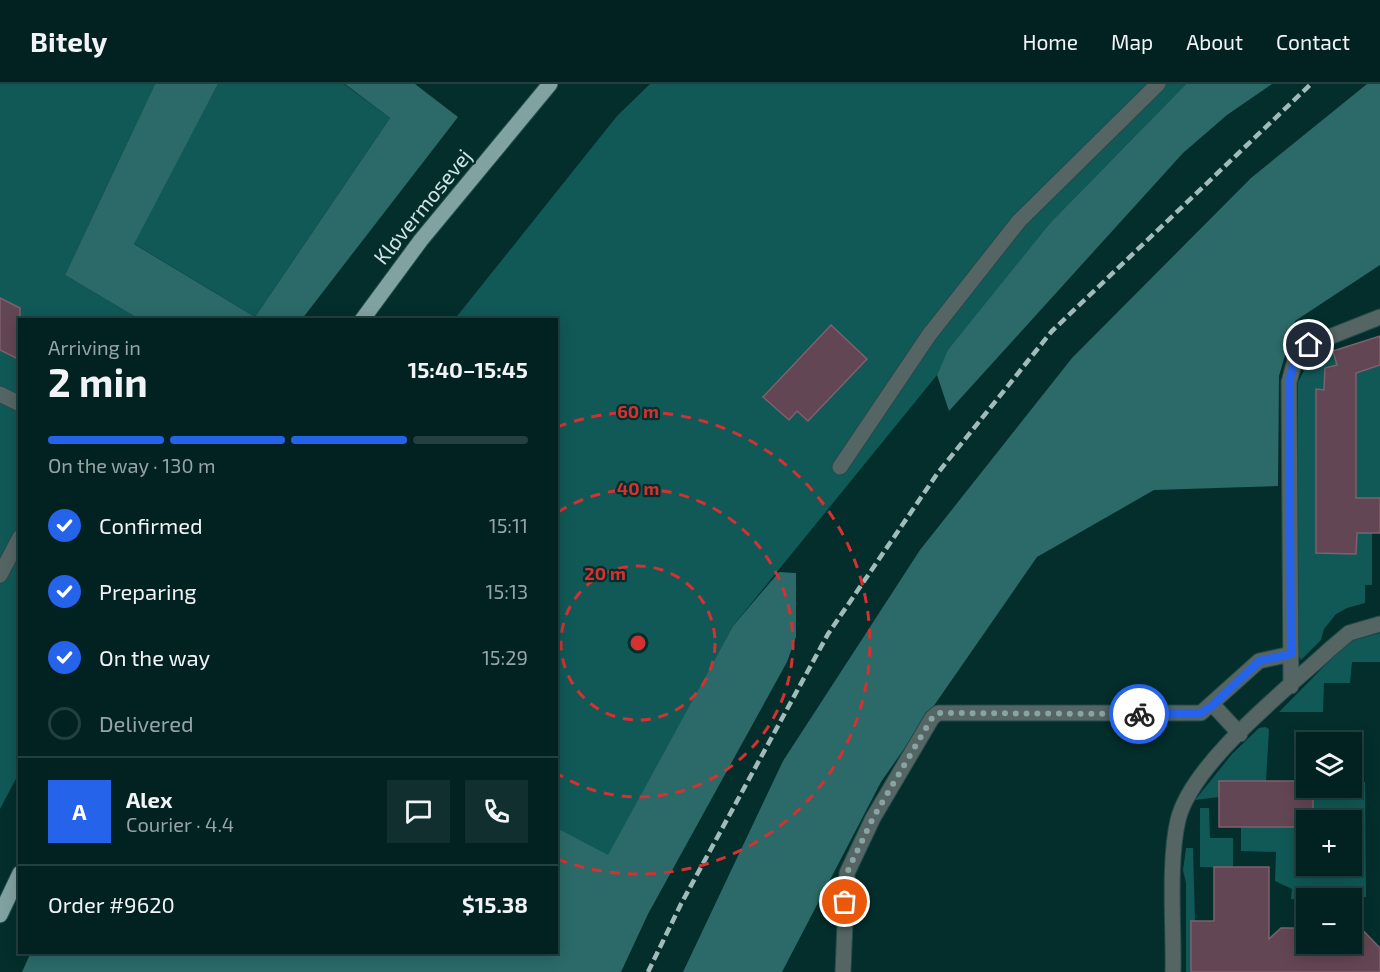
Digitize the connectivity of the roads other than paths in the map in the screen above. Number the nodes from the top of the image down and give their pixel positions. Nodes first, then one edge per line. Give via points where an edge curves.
1 (550, 84) edge
2 (563, 84) edge
3 (1158, 84) edge
4 (519, 124) junction
5 (1380, 317) edge
6 (363, 318) edge
7 (0, 394) edge
8 (18, 403) edge
9 (840, 467) dead end
10 (18, 541) edge
11 (0, 575) edge
12 (1380, 624) edge
13 (1291, 654) junction
14 (1291, 686) junction
15 (1213, 705) junction
16 (1240, 734) junction
17 (18, 877) edge
18 (0, 915) edge
19 (843, 972) edge
20 (1173, 972) edge

1 - 4 main road, Kløvermosevej
2 - 4 main road, Kløvermosevej
3 - 9 street via 1019,221 929,335
4 - 6 main road, Kløvermosevej via 421,240
5 - 13 street via 1309,345 1295,360 1289,382
7 - 8 street
10 - 11 street
12 - 14 street via 1349,633
13 - 14 street
13 - 15 street via 1259,661
14 - 16 street
15 - 16 street
15 - 19 street via 1194,714 938,713 873,818 847,873
16 - 20 street via 1205,768 1178,821 1173,881
17 - 18 main road

